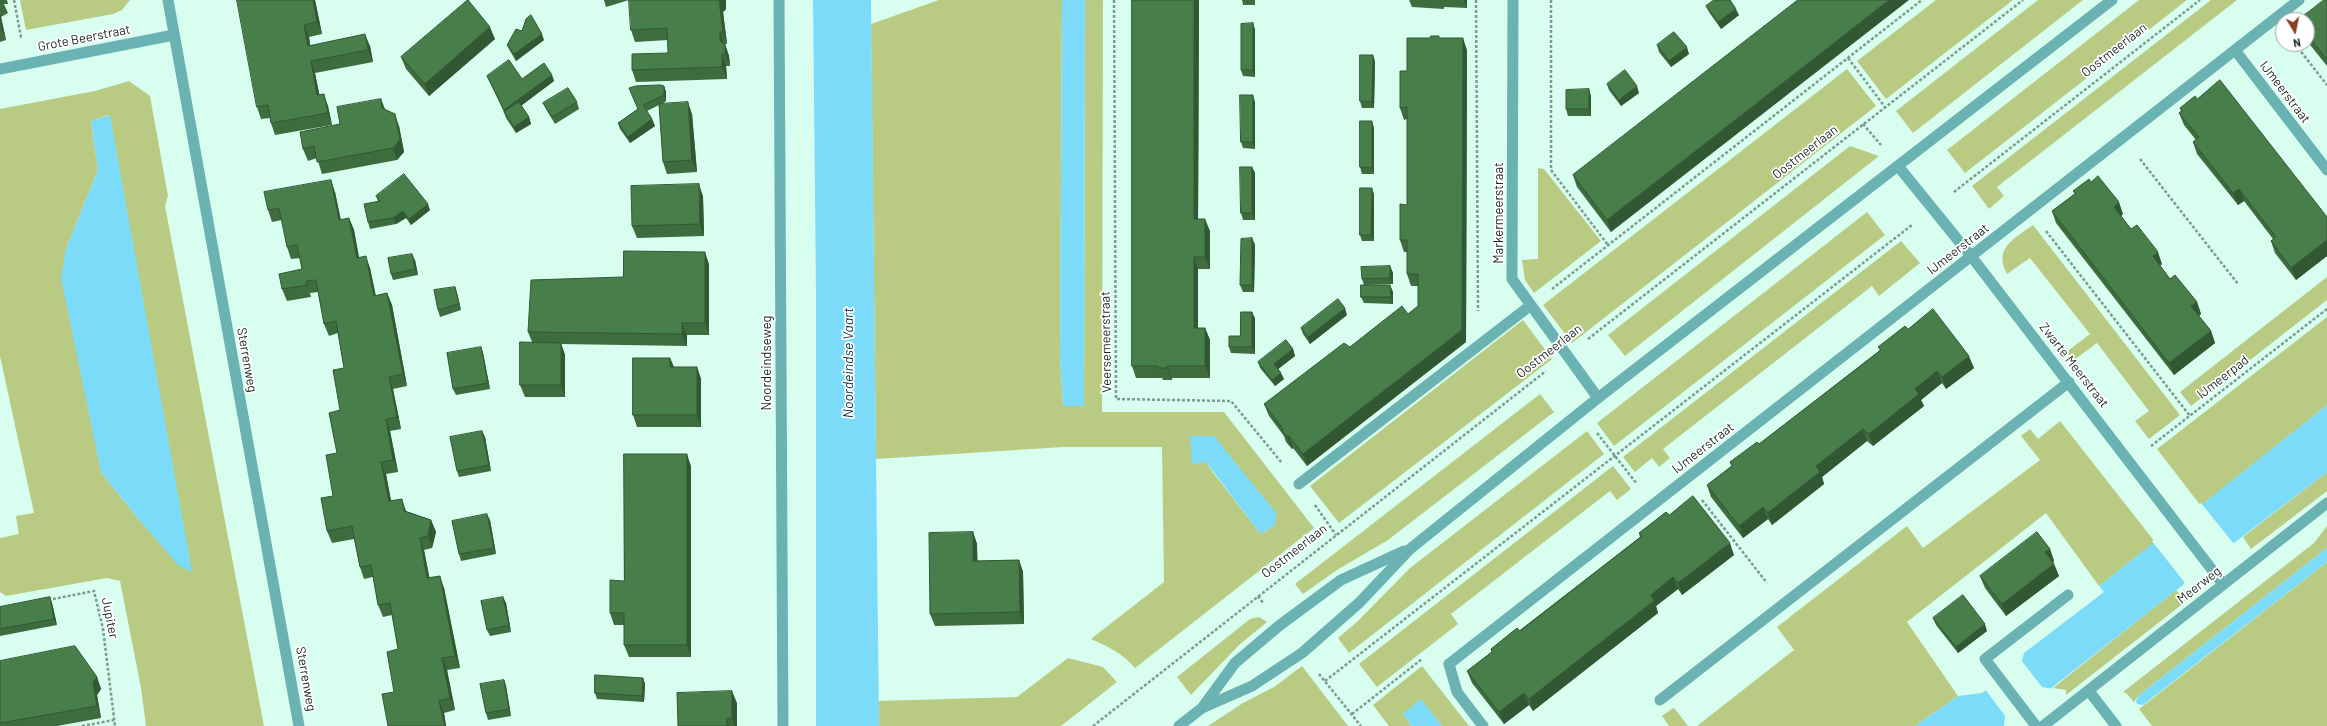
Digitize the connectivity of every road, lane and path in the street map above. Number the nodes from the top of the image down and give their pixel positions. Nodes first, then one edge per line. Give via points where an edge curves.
1 (14, 0) edge
2 (168, 0) edge
3 (779, 0) edge
4 (1114, 0) edge
5 (1476, 0) edge
6 (1513, 0) edge
7 (1551, 0) edge
8 (1922, 0) edge
9 (2023, 0) edge
10 (2112, 0) edge
11 (2200, 0) edge
12 (2298, 0) edge
13 (174, 34) junction
14 (29, 36) dead end
15 (2235, 50) junction
16 (2301, 52) edge
17 (1848, 58) junction
18 (0, 69) edge
19 (2327, 85) edge
20 (1886, 107) junction
21 (2124, 137) junction
22 (1898, 166) junction
23 (2327, 170) edge
24 (1933, 209) junction
25 (2030, 210) junction
26 (1608, 245) junction
27 (1971, 256) junction
28 (2238, 284) dead end
29 (1531, 305) junction
30 (2327, 309) edge
31 (1487, 339) junction
32 (1567, 355) junction
33 (2069, 382) junction
34 (1598, 398) junction
35 (1580, 412) junction
36 (2190, 416) junction
37 (1615, 456) junction
38 (2131, 462) junction
39 (1686, 479) junction
40 (1299, 484) junction
41 (2327, 503) edge
42 (1653, 505) junction
43 (1336, 535) junction
44 (1410, 548) junction
45 (2223, 584) junction
46 (2068, 595) dead end
47 (47, 600) edge
48 (1783, 604) junction
49 (1449, 664) junction
50 (1325, 681) dead end
51 (2089, 691) junction
52 (1660, 700) dead end
53 (1202, 708) junction
54 (1352, 714) dead end
55 (114, 720) junction
56 (82, 726) edge
57 (115, 726) edge
58 (299, 726) edge
59 (783, 726) edge
60 (1093, 726) edge
61 (1179, 726) edge
62 (1483, 726) edge
63 (2036, 726) edge
64 (2043, 726) edge
65 (2116, 726) edge

1 - 14 path via 21,37
2 - 13 street, Sterrenweg
3 - 59 street, Noordeindseweg
4 - 40 path, Veersemeerstraat via 1116,399 1231,401
5 - 31 path via 1478,310 1481,331
6 - 29 street, Markermeerstraat via 1512,279
7 - 26 path via 1551,170
8 - 17 path
9 - 20 path, Oostmeerlaan
10 - 22 street
11 - 24 path, Oostmeerlaan
12 - 15 street, IJmeerstraat
13 - 18 street, Grote Beerstraat
13 - 58 street, Sterrenweg
15 - 21 street, IJmeerstraat
15 - 23 street, IJmeerstraat
16 - 19 path
17 - 20 path
17 - 26 path
20 - 32 path, Oostmeerlaan
21 - 25 street, IJmeerstraat
21 - 28 path
22 - 24 street, Zwarte Meerstraat
22 - 34 street
24 - 27 street, Zwarte Meerstraat
24 - 37 path, Oostmeerlaan
25 - 27 street, IJmeerstraat
25 - 36 path
26 - 29 path
27 - 33 street, Zwarte Meerstraat
27 - 39 street, IJmeerstraat
29 - 31 street
29 - 32 street, Markermeerstraat
30 - 36 path, IJmeerpad
31 - 40 street
32 - 34 street, Markermeerstraat
32 - 43 path, Oostmeerlaan
33 - 38 street, Zwarte Meerstraat
33 - 48 street
34 - 35 street
35 - 37 path
35 - 44 street
36 - 38 path, IJmeerpad
37 - 42 path
37 - 50 path, Oostmeerlaan
38 - 45 street, Zwarte Meerstraat
39 - 42 street, IJmeerstraat
39 - 48 path
40 - 43 path, Veersemeerstraat
41 - 45 street, Meerweg
42 - 49 street, IJmeerstraat
43 - 60 path, Oostmeerlaan
44 - 53 street via 1359,603 1302,653 1252,686
44 - 53 street via 1341,580 1280,625 1235,663
45 - 51 street, Meerweg
46 - 63 street via 1985,659
47 - 55 path, Jupiter via 94,591 103,629
48 - 52 street
49 - 54 path via 1437,648
49 - 62 street via 1457,692
51 - 64 street, Meerweg
51 - 65 street
53 - 61 street
55 - 56 path
55 - 57 path, Jupiter

